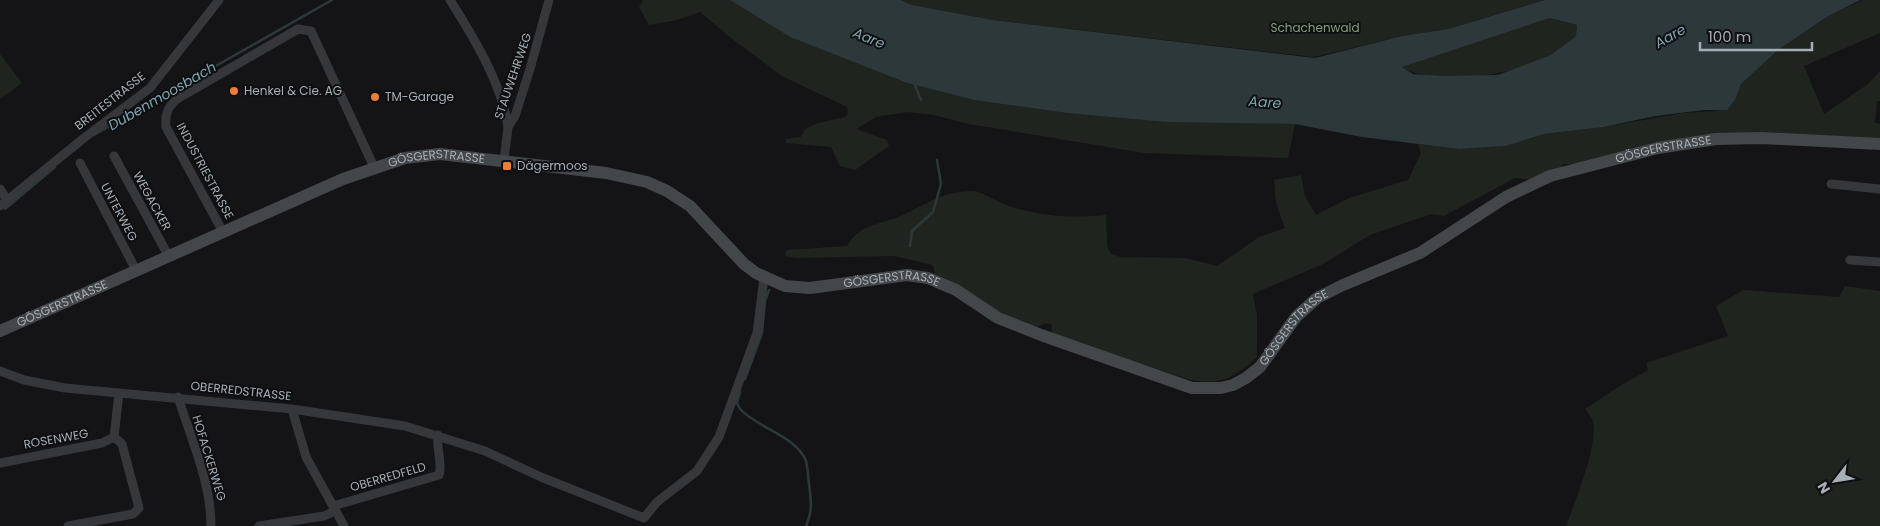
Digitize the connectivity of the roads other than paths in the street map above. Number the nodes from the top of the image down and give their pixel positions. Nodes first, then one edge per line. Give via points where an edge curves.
1 (219, 0) edge
2 (450, 0) edge
3 (549, 0) edge
4 (508, 127) junction
5 (1880, 144) edge
6 (114, 156) dead end
7 (504, 160) junction
8 (80, 163) dead end
9 (374, 167) junction
10 (1831, 184) dead end
11 (1880, 189) edge
12 (0, 190) edge
13 (8, 200) junction
14 (0, 206) edge
15 (223, 232) junction
16 (169, 257) junction
17 (1850, 260) dead end
18 (1880, 262) edge
19 (137, 272) junction
20 (764, 278) junction
21 (0, 331) edge
22 (0, 371) edge
23 (118, 393) junction
24 (178, 397) junction
25 (292, 409) junction
26 (438, 435) junction
27 (114, 437) junction
28 (0, 464) edge
29 (334, 508) junction
30 (68, 526) edge
31 (211, 526) edge
32 (259, 526) edge
33 (344, 526) edge

1 - 13 street, BREITESTRASSE via 150,88
2 - 4 street via 471,34 493,81
3 - 4 street, STAUWEHRWEG via 515,116
4 - 7 street, STAUWEHRWEG
5 - 20 main road, GÖSGERSTRASSE via 1761,138 1716,140 1658,148 1569,170 1535,182 1486,209 1420,253 1317,298 1296,317 1260,367 1233,386 1221,388 1192,388 1034,332 998,318 956,290 928,278 907,275 810,288 785,286
6 - 16 street, WEGACKER
7 - 9 main road, GÖSGERSTRASSE via 440,154 405,158
7 - 20 main road, GÖSGERSTRASSE via 629,177 661,188 690,206 744,264
8 - 19 street, UNTERWEG
9 - 15 main road, GÖSGERSTRASSE
9 - 15 street, INDUSTRIESTRASSE via 311,31 298,29 177,99 168,106 165,114 166,127
10 - 11 street
12 - 13 street
13 - 14 street, BREITESTRASSE
15 - 16 main road, GÖSGERSTRASSE
16 - 19 main road, GÖSGERSTRASSE
17 - 18 street
19 - 21 main road, GÖSGERSTRASSE
20 - 26 street, OBERREDSTRASSE via 757,334 718,437 697,471 657,502 644,518 485,451
22 - 23 street, OBERREDSTRASSE via 49,386
23 - 24 street, OBERREDSTRASSE
23 - 27 street
24 - 25 street, OBERREDSTRASSE
24 - 31 street, HOFACKERWEG via 208,491 212,508
25 - 26 street, OBERREDSTRASSE via 405,426
25 - 29 street via 306,457
26 - 29 street, OBERREDFELD via 439,475
27 - 28 street, ROSENWEG via 102,443
27 - 30 street via 122,444 139,508 133,514
29 - 32 street via 324,516
29 - 33 street

